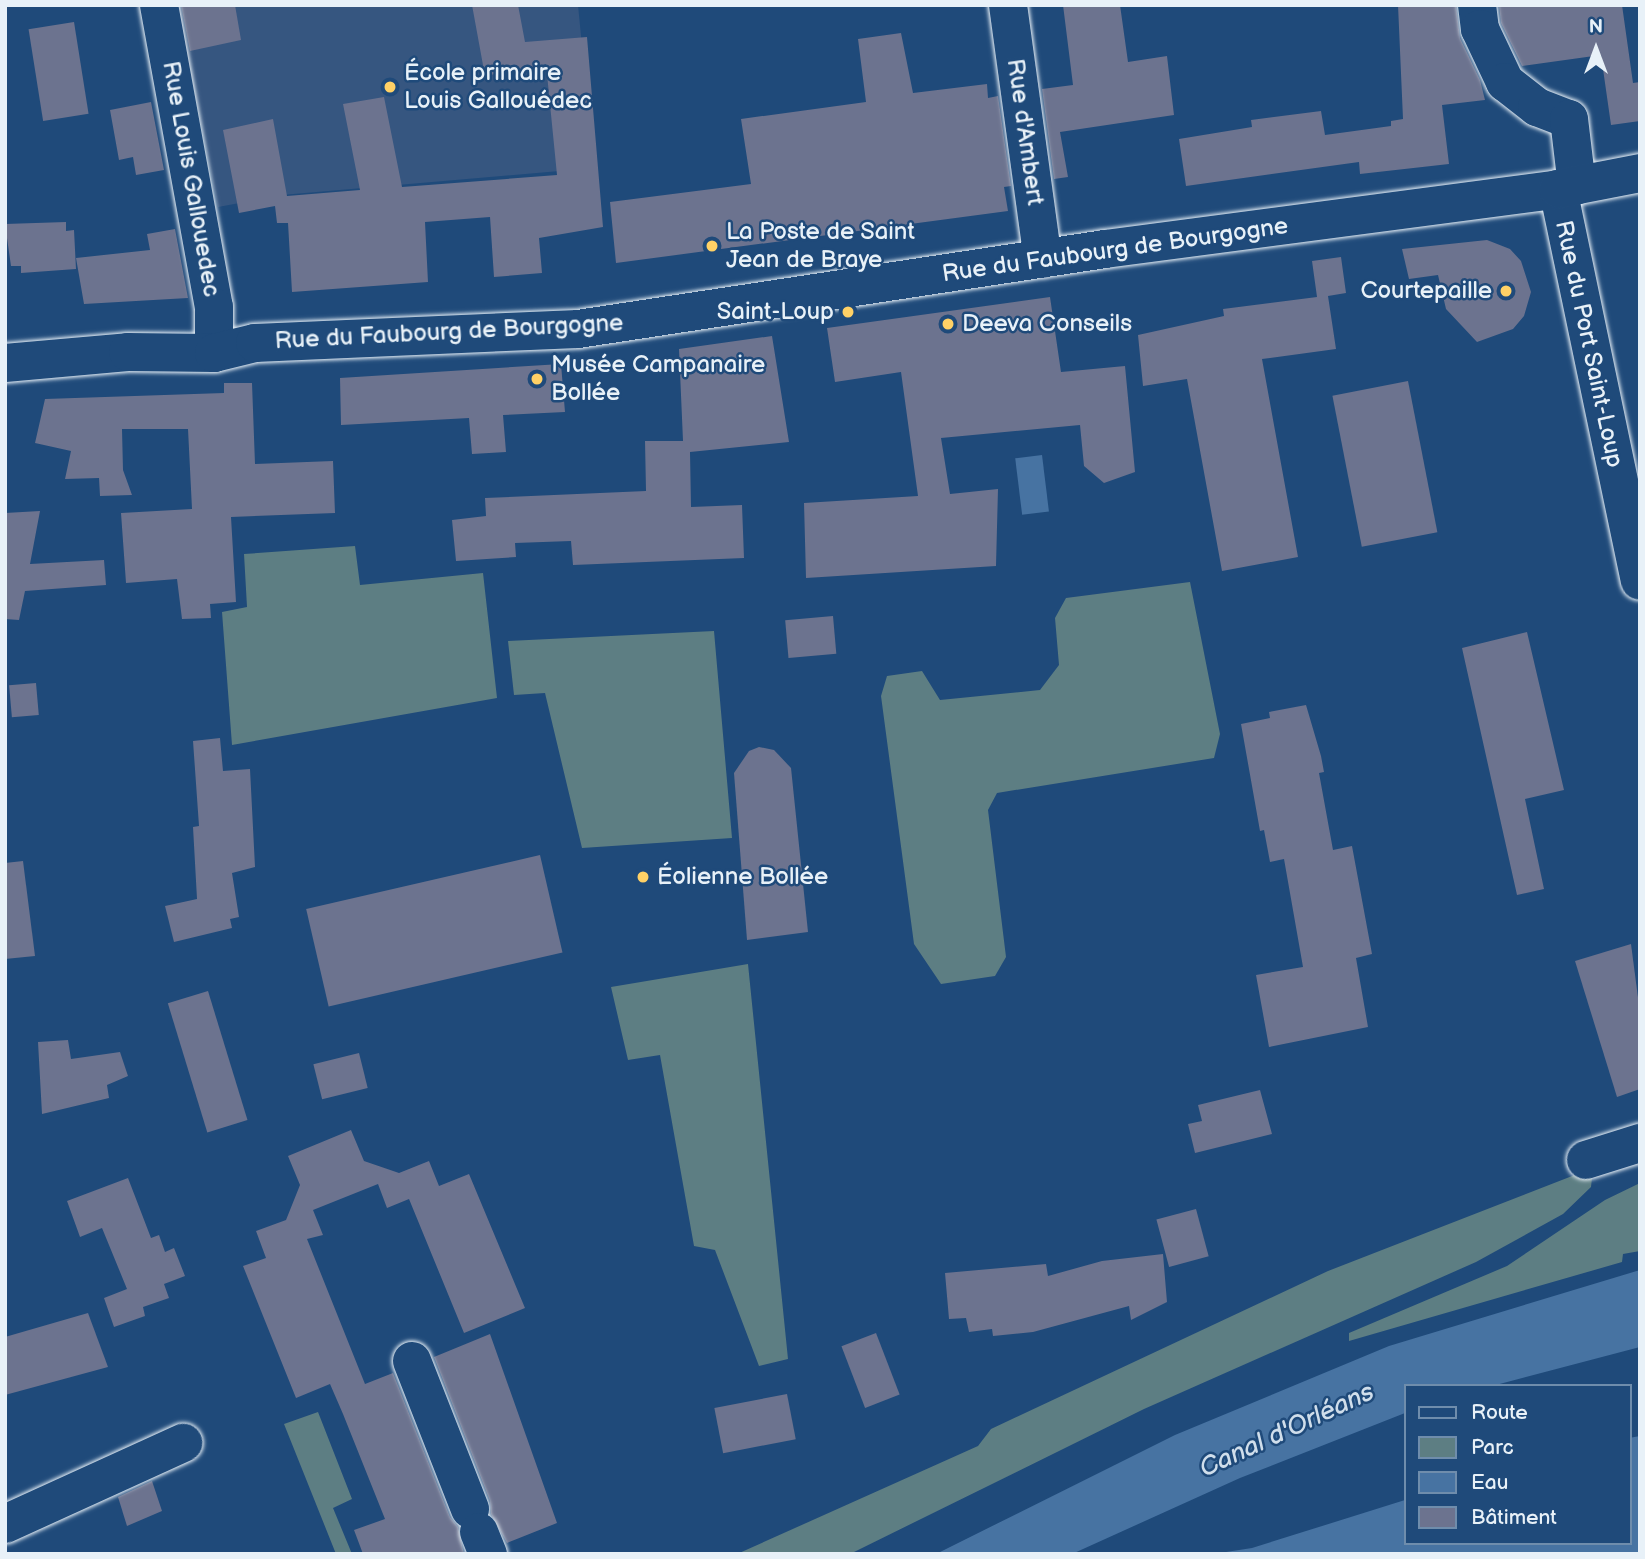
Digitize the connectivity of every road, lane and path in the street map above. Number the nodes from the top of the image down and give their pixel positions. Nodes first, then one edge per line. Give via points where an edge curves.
1 (159, 5) edge
2 (1008, 5) edge
3 (1477, 5) edge
4 (1640, 173) edge
5 (1568, 187) junction
6 (1043, 259) junction
7 (5, 341) edge
8 (214, 342) junction
9 (5, 363) edge
10 (1640, 581) edge
11 (1640, 1143) edge
12 (1586, 1160) dead end
13 (412, 1361) dead end
14 (183, 1443) dead end
15 (5, 1524) edge
16 (479, 1531) edge

1 - 8 main road, Rue Louis Gallouedec
2 - 6 main road, Rue d'Ambert
3 - 5 main road, Rue du Port Saint-Loup via 1480,29 1505,82 1537,107 1569,119
4 - 5 main road, Rue du Faubourg de Bourgogne
5 - 6 main road, Rue du Faubourg de Bourgogne
5 - 10 main road, Rue du Port Saint-Loup
6 - 8 main road, Rue du Faubourg de Bourgogne via 578,329
7 - 8 main road, Rue du Faubourg de Bourgogne
8 - 9 main road, Rue du Faubourg de Bourgogne
11 - 12 main road
13 - 16 main road
14 - 15 main road

